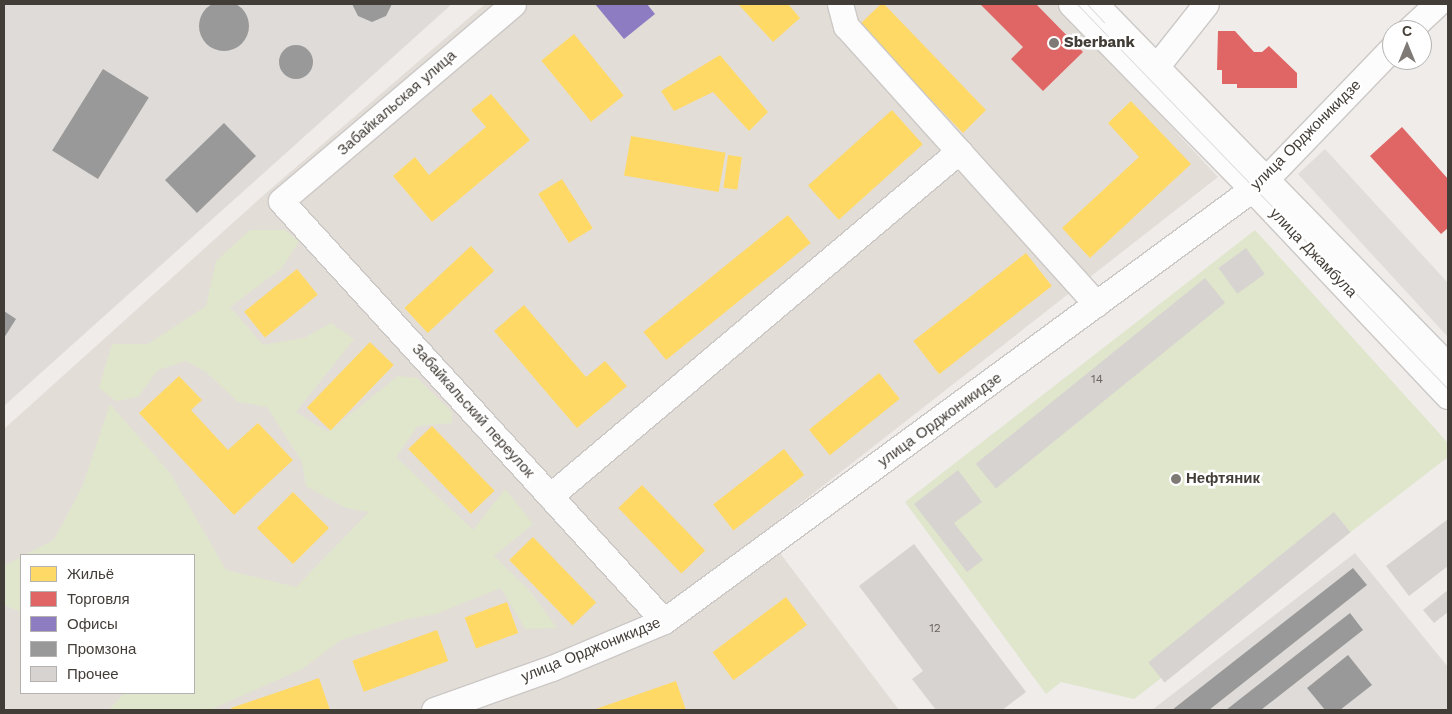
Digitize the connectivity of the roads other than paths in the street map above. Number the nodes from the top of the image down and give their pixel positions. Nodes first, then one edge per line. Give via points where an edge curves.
1 (513, 4) edge
2 (840, 4) edge
3 (1071, 4) edge
4 (1095, 4) edge
5 (1206, 4) edge
6 (1437, 4) edge
7 (1420, 20) edge
8 (1382, 58) edge
9 (1156, 67) junction
10 (959, 151) junction
11 (1259, 183) junction
12 (281, 202) joint
13 (1096, 304) junction
14 (1448, 366) edge
15 (1448, 396) edge
16 (550, 496) junction
17 (664, 621) junction
18 (434, 710) edge

1 - 12 street, Забайкальская улица
2 - 10 street via 846,26
3 - 11 street, улица Джамбула
4 - 9 street, улица Джамбула
5 - 9 street
6 - 7 street
8 - 11 street, улица Орджоникидзе
9 - 11 street, улица Джамбула
10 - 13 street
10 - 16 street
11 - 13 street, улица Орджоникидзе
11 - 14 street, улица Джамбула
11 - 15 street, улица Джамбула
12 - 16 street, Забайкальский переулок
13 - 17 street, улица Орджоникидзе
16 - 17 street, Забайкальский переулок
17 - 18 street, улица Орджоникидзе via 552,668

